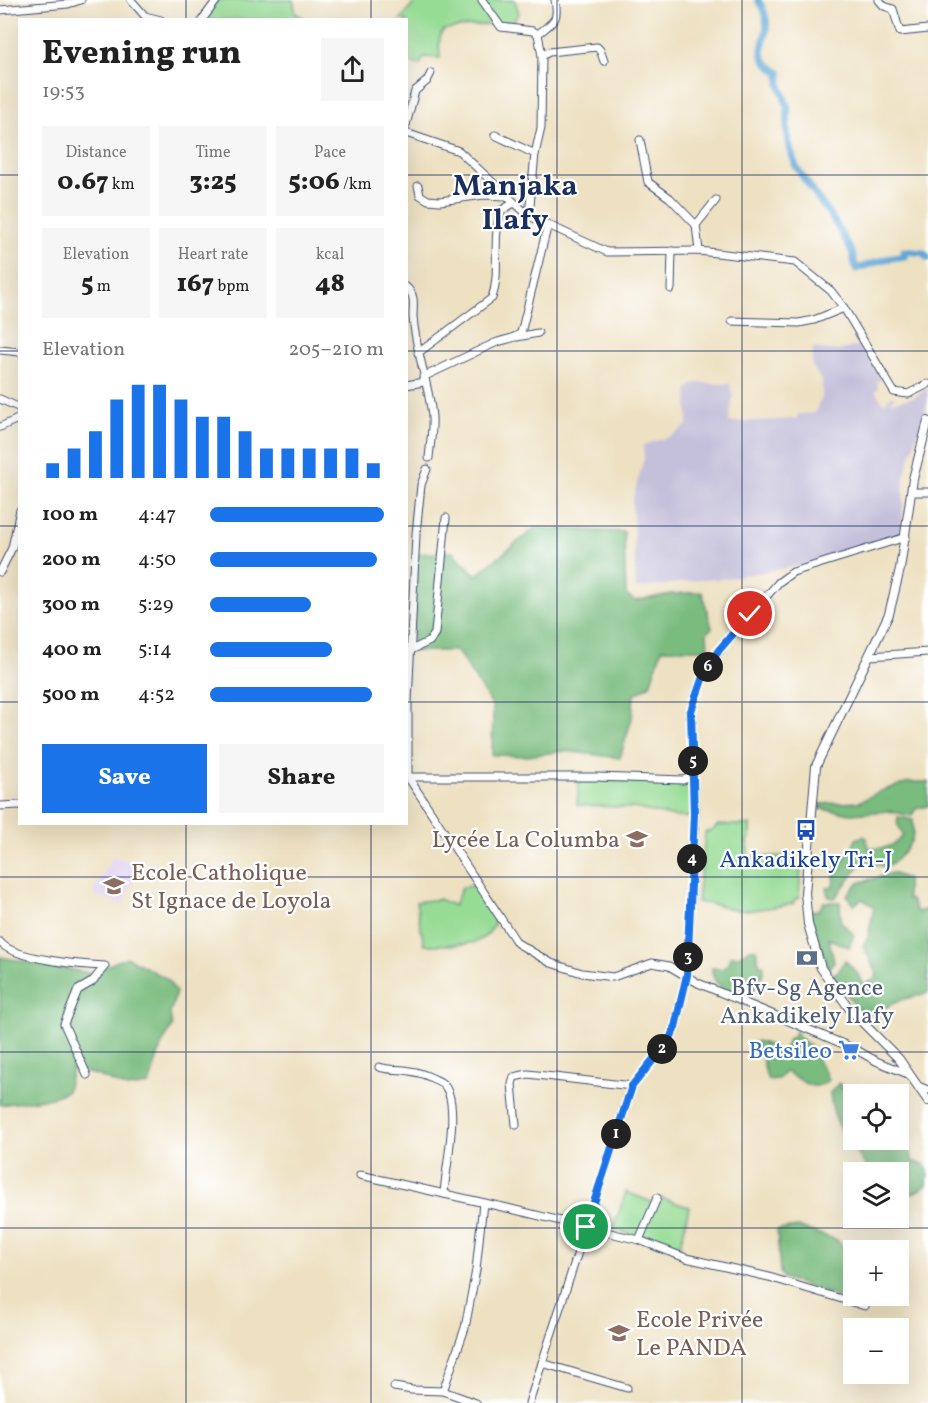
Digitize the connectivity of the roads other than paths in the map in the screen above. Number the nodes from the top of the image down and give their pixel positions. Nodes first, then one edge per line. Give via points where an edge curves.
1 (81, 0) edge
2 (131, 0) edge
3 (217, 0) edge
4 (482, 0) edge
5 (555, 0) edge
6 (879, 0) edge
7 (0, 10) edge
8 (153, 18) edge
9 (204, 18) edge
10 (928, 29) edge
11 (538, 34) junction
12 (542, 56) junction
13 (604, 61) dead end
14 (431, 73) dead end
15 (408, 118) edge
16 (408, 134) edge
17 (495, 135) dead end
18 (640, 140) dead end
19 (535, 154) junction
20 (418, 186) dead end
21 (506, 195) junction
22 (717, 200) dead end
23 (514, 203) junction
24 (529, 216) junction
25 (548, 224) junction
26 (696, 225) junction
27 (672, 251) junction
28 (699, 251) junction
29 (408, 288) edge
30 (671, 290) dead end
31 (844, 308) junction
32 (732, 321) dead end
33 (538, 333) dead end
34 (517, 337) junction
35 (0, 350) edge
36 (18, 352) edge
37 (418, 353) junction
38 (424, 380) junction
39 (408, 384) edge
40 (928, 384) edge
41 (0, 399) edge
42 (18, 407) edge
43 (18, 419) edge
44 (928, 421) edge
45 (0, 427) edge
46 (429, 458) dead end
47 (427, 469) dead end
48 (911, 492) junction
49 (928, 492) edge
50 (446, 518) dead end
51 (18, 520) edge
52 (906, 537) junction
53 (0, 572) edge
54 (411, 650) junction
55 (928, 652) edge
56 (870, 656) junction
57 (408, 702) edge
58 (694, 769) junction
59 (408, 777) edge
60 (408, 779) edge
61 (18, 805) edge
62 (0, 806) edge
63 (0, 942) edge
64 (687, 975) junction
65 (379, 1066) dead end
66 (87, 1075) dead end
67 (910, 1075) junction
68 (632, 1086) junction
69 (918, 1086) junction
70 (928, 1090) edge
71 (928, 1101) edge
72 (516, 1125) dead end
73 (360, 1176) dead end
74 (444, 1194) junction
75 (657, 1197) dead end
76 (483, 1203) junction
77 (586, 1227) junction
78 (639, 1240) junction
79 (843, 1299) edge
80 (542, 1363) junction
81 (394, 1387) dead end
82 (627, 1388) dead end
83 (443, 1391) junction
84 (476, 1403) edge
85 (529, 1403) edge

1 - 7 street
2 - 8 street via 145,16
3 - 9 street
4 - 11 street via 501,27
5 - 11 street via 555,21
6 - 10 street via 893,9 900,32
11 - 12 street
12 - 13 street via 597,47
12 - 19 street via 541,128
14 - 15 street via 415,92
16 - 21 street via 459,151
17 - 19 street
18 - 26 street via 648,182
19 - 24 street
20 - 21 street via 420,195 428,200
21 - 23 street
22 - 26 street
23 - 24 street
23 - 37 street via 502,210 498,224 492,298
24 - 25 street
25 - 27 street via 607,252
25 - 34 street via 523,330
26 - 28 street
27 - 28 street
27 - 30 street
28 - 31 street via 795,262 831,291
29 - 37 street via 415,303
31 - 32 street via 799,323
31 - 40 street via 894,392 908,394
33 - 34 street
34 - 38 street via 498,341
35 - 36 street
37 - 38 street
38 - 39 street
38 - 46 street via 432,419
41 - 42 street
43 - 45 street
44 - 48 main road
47 - 54 street via 421,485 416,534
48 - 49 street
48 - 52 main road
50 - 54 street via 435,633 430,641
51 - 53 street via 12,548
52 - 56 main road via 889,614
52 - 58 street via 793,572 779,582 705,671 691,711
54 - 57 street
55 - 56 street
56 - 67 main road via 816,766 805,893 807,914 821,968 851,1011
58 - 59 street via 691,777 683,780
58 - 64 street
60 - 64 street via 517,943 551,963 582,973 613,977 652,963
61 - 62 street
63 - 66 street via 4,948 30,956 105,966 92,982 78,990 64,1024
64 - 67 street
64 - 68 street via 670,1039
65 - 74 street via 410,1070 434,1079 444,1085 450,1096 452,1128
67 - 69 main road
68 - 72 street via 514,1077
68 - 77 street
69 - 70 street
69 - 71 main road
73 - 74 street
74 - 76 street
75 - 78 street
76 - 77 street
76 - 83 street via 465,1328
77 - 78 street
77 - 80 street
78 - 79 street via 686,1258
80 - 82 street
80 - 85 street
81 - 83 street
83 - 84 street

